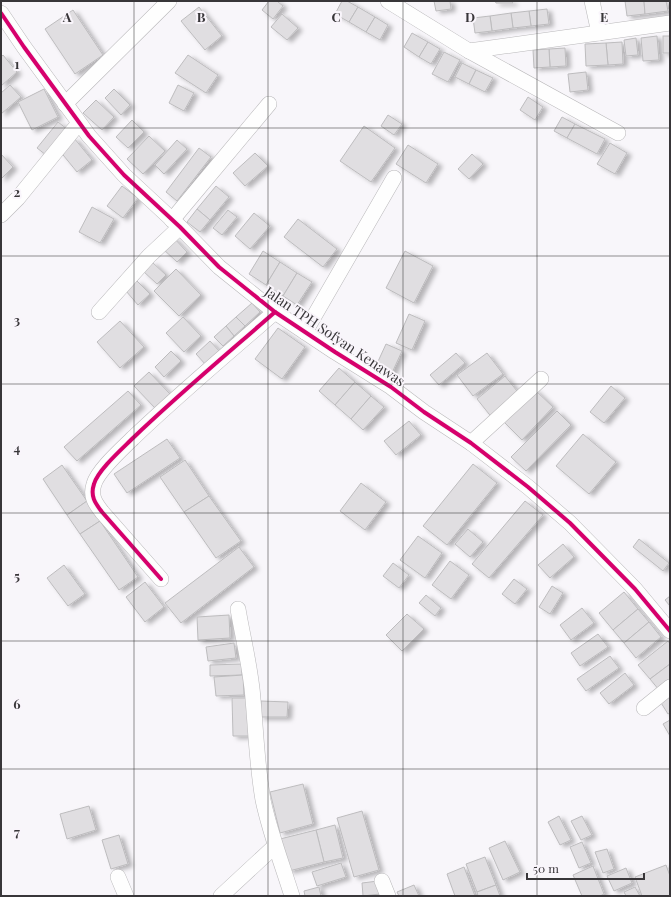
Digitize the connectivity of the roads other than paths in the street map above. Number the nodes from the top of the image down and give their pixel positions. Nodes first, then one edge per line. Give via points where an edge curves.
1 (169, 1) edge
2 (388, 1) edge
3 (592, 1) edge
4 (1, 13) edge
5 (670, 23) edge
6 (599, 33) junction
7 (469, 51) junction
8 (65, 104) junction
9 (269, 104) dead end
10 (79, 123) junction
11 (618, 133) dead end
12 (394, 178) dead end
13 (1, 215) edge
14 (176, 224) junction
15 (99, 312) dead end
16 (275, 312) junction
17 (306, 332) junction
18 (542, 379) dead end
19 (470, 443) junction
20 (161, 579) dead end
21 (238, 609) dead end
22 (670, 631) edge
23 (670, 687) edge
24 (644, 708) dead end
25 (276, 846) junction
26 (118, 877) dead end
27 (382, 881) dead end
28 (126, 896) edge
29 (221, 896) edge
30 (292, 896) edge
31 (388, 896) edge

1 - 8 street
2 - 7 street
3 - 6 street
4 - 8 street, Jalan TPH Sofyan Kenawas
5 - 6 street
6 - 7 street
7 - 11 street
8 - 10 street, Jalan TPH Sofyan Kenawas
9 - 14 street
10 - 13 street
10 - 14 street, Jalan TPH Sofyan Kenawas via 124,175
12 - 17 street
14 - 15 street
14 - 16 street, Jalan TPH Sofyan Kenawas via 219,267
16 - 17 street, Jalan TPH Sofyan Kenawas
16 - 20 street via 155,417 116,455 93,485 94,502
17 - 19 street, Jalan TPH Sofyan Kenawas via 391,387
18 - 19 street
19 - 22 street, Jalan TPH Sofyan Kenawas via 570,523 635,590
21 - 25 street via 253,698 259,776
23 - 24 street
25 - 29 street
25 - 30 street
26 - 28 street
27 - 31 street

